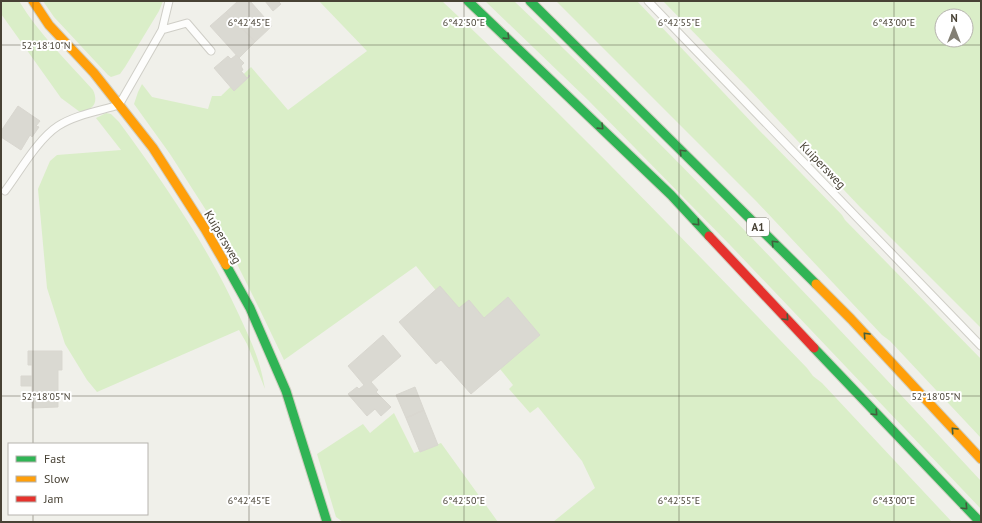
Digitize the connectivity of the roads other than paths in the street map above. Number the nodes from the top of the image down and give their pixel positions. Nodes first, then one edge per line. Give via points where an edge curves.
1 (33, 1) edge
2 (169, 1) edge
3 (468, 1) edge
4 (530, 1) edge
5 (648, 1) edge
6 (162, 30) junction
7 (211, 51) dead end
8 (119, 105) junction
9 (5, 191) dead end
10 (981, 346) edge
11 (981, 459) edge
12 (326, 522) edge
13 (980, 522) edge

1 - 8 main road, Kuipersweg via 49,25 94,73
2 - 6 lane
3 -> 13 main road via 670,195
11 -> 4 main road, A1 via 851,320
5 - 10 lane, Kuipersweg
6 - 7 lane via 187,23
6 - 8 lane
8 - 9 lane via 58,126 43,139
8 - 12 main road, Kuipersweg via 153,148 201,223 250,308 286,391

